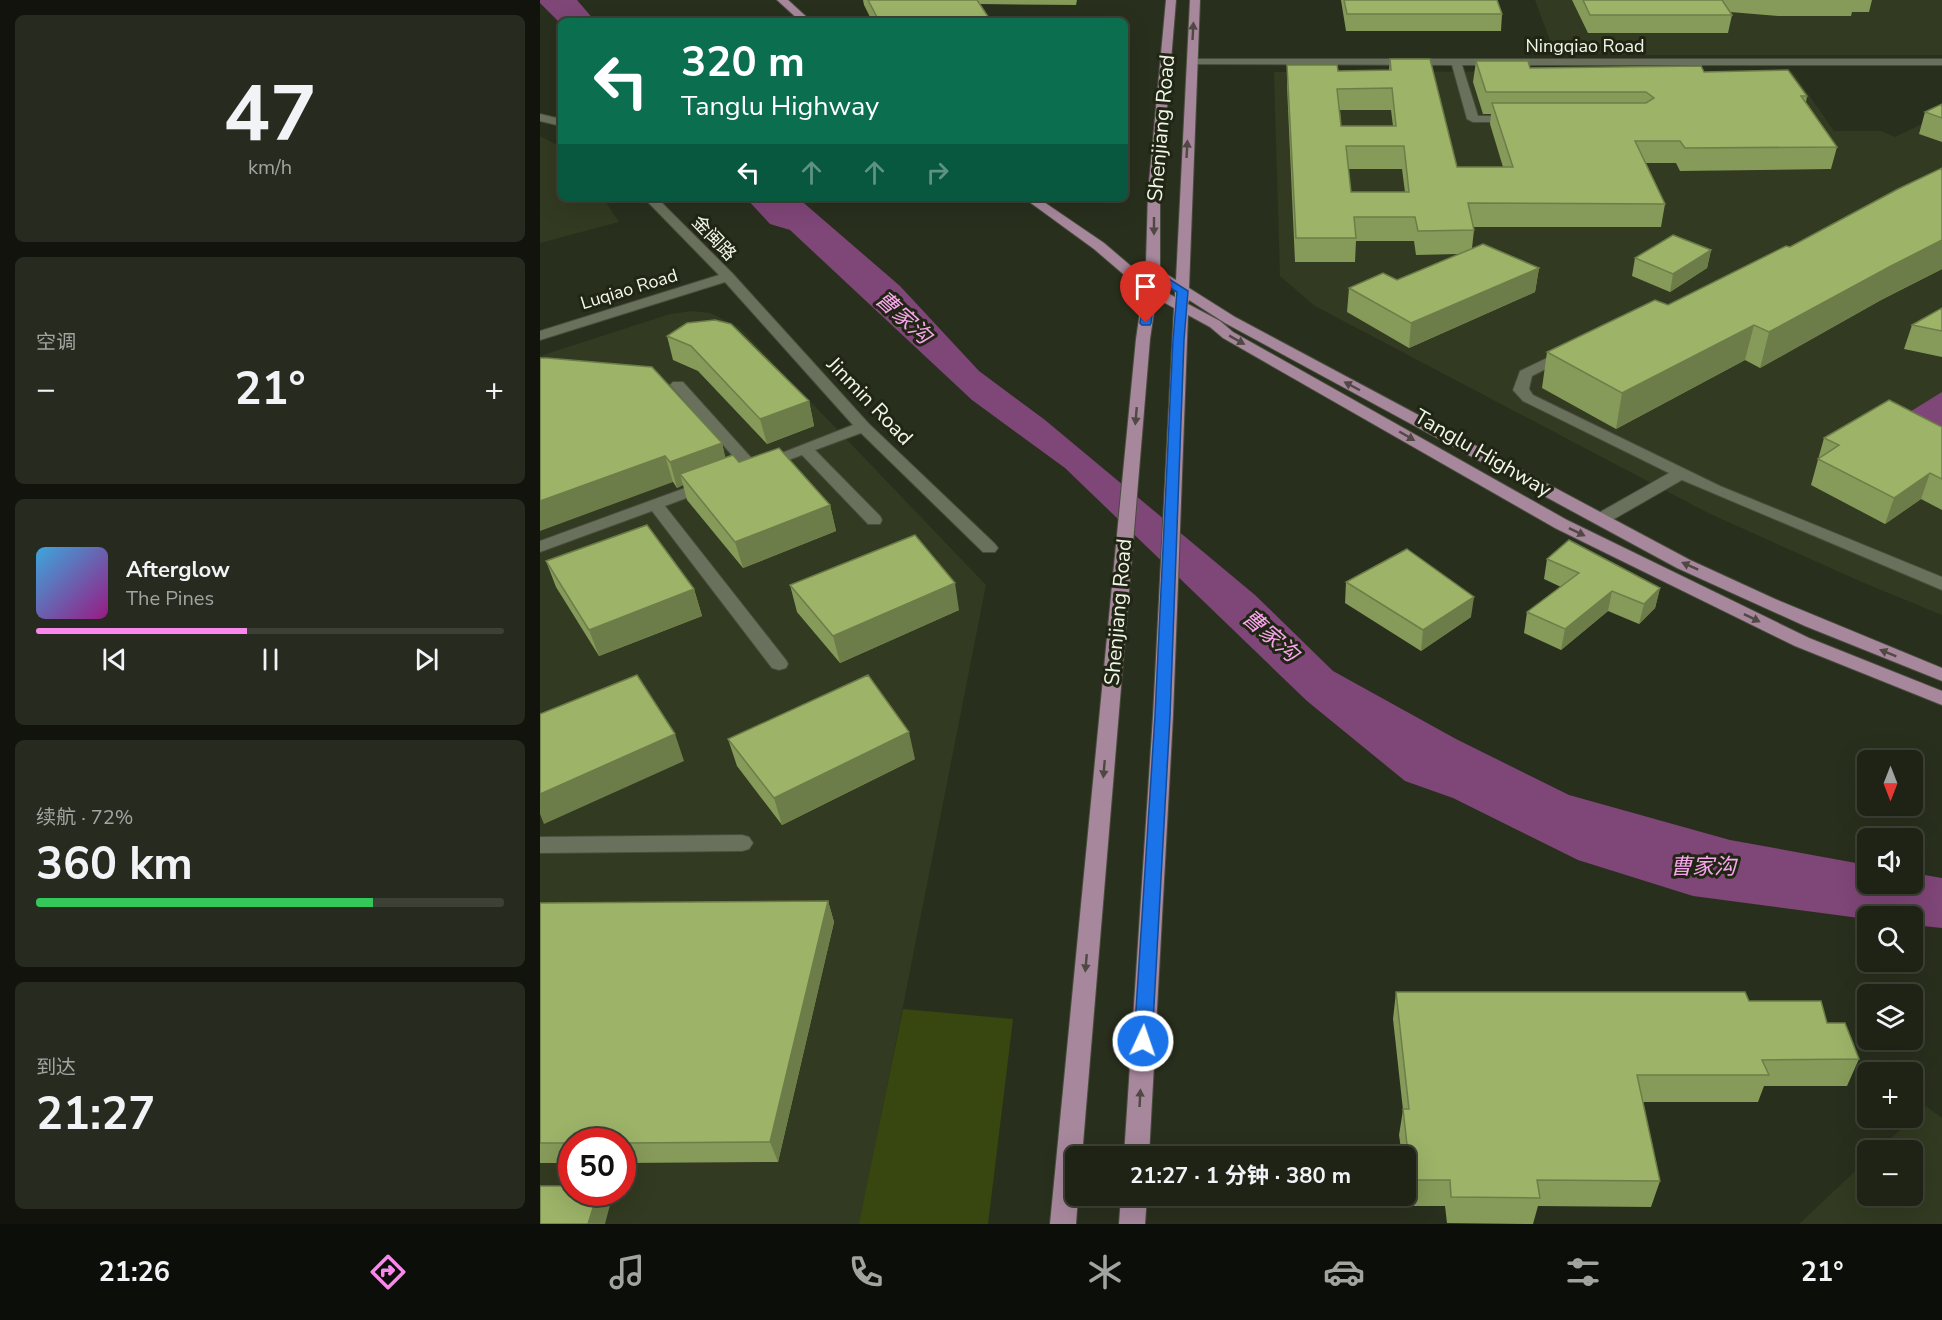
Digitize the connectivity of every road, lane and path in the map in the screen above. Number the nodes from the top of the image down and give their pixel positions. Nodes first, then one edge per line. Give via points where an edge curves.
1 (782, 0) edge
2 (796, 0) edge
3 (1172, 0) edge
4 (1195, 0) edge
5 (803, 18) edge
6 (817, 18) edge
7 (1191, 62) junction
8 (1456, 62) junction
9 (1942, 62) edge
10 (540, 117) edge
11 (1529, 119) edge
12 (558, 122) edge
13 (653, 201) edge
14 (1034, 201) edge
15 (1046, 201) edge
16 (1153, 273) junction
17 (728, 278) junction
18 (1150, 290) junction
19 (1182, 300) junction
20 (540, 336) edge
21 (1587, 342) edge
22 (678, 386) dead end
23 (863, 427) junction
24 (805, 448) junction
25 (752, 468) junction
26 (1682, 473) junction
27 (655, 504) junction
28 (1600, 519) junction
29 (874, 520) dead end
30 (540, 547) edge
31 (989, 548) dead end
32 (1942, 584) edge
33 (779, 664) dead end
34 (1942, 675) edge
35 (1942, 698) edge
36 (742, 843) dead end
37 (540, 845) edge
38 (1137, 1146) edge
39 (1133, 1206) edge
40 (1063, 1224) edge
41 (1132, 1224) edge

1 - 5 main road
2 - 6 main road
3 -> 16 main road, Shenjiang Road via 1154,193
7 -> 4 main road, Shenjiang Road
7 - 8 street, Ningqiao Road
19 -> 7 main road, Shenjiang Road
8 - 9 street, Ningqiao Road
8 - 11 street via 1473,119
10 - 12 street
13 - 17 street, 金闽路
14 - 18 main road, Tanglu Highway via 1099,246
15 - 16 main road, Tanglu Highway
16 - 18 main road, Shenjiang Road
16 - 19 main road, Tanglu Highway
17 - 20 street, Luqiao Road
17 - 23 street, Jinmin Road
18 - 19 main road, Tanglu Highway
18 -> 40 main road, Shenjiang Road
28 -> 19 main road, Tanglu Highway via 1230,320
19 -> 35 main road, Tanglu Highway via 1228,335 1561,524 1802,642
38 -> 19 main road, Shenjiang Road via 1163,716
21 - 26 street via 1525,374 1521,390 1528,398
22 - 25 street
23 - 24 street
23 - 31 street, Jinmin Road
24 - 25 street
24 - 29 street
25 - 27 street
26 - 28 street
26 - 32 street
27 - 30 street
27 - 33 street
34 -> 28 main road, Tanglu Highway via 1773,607 1655,551
36 - 37 street
39 - 41 main road

